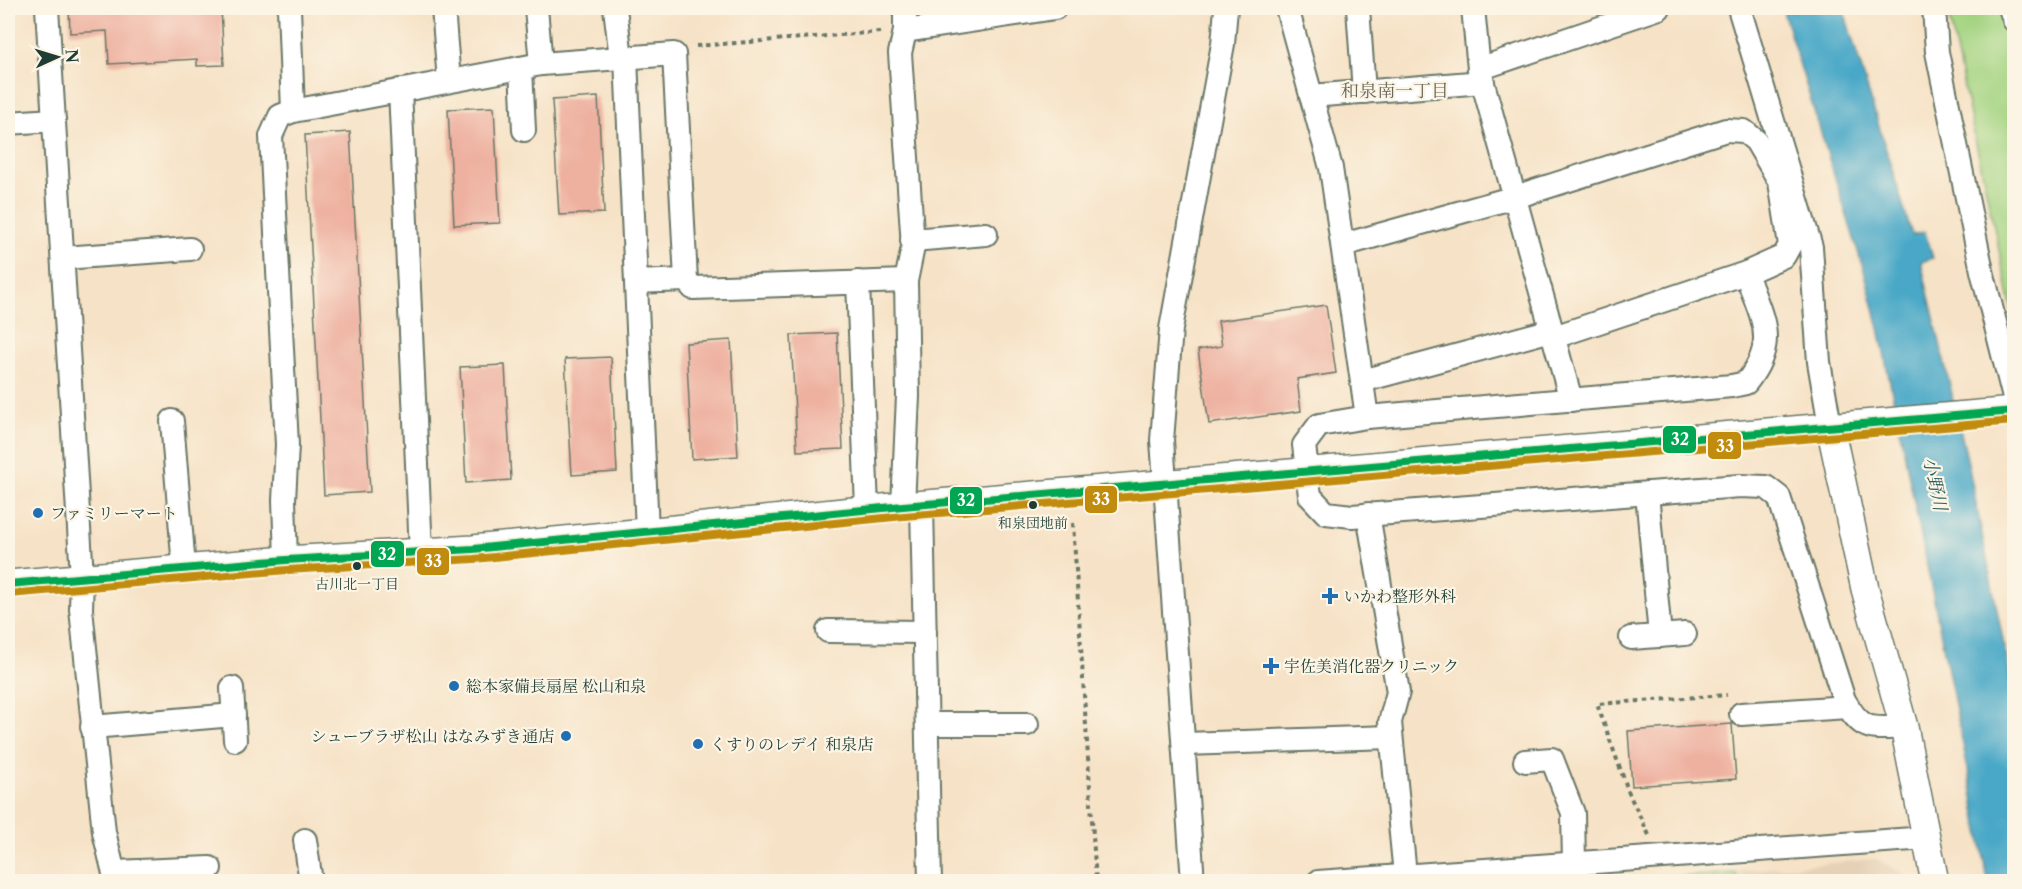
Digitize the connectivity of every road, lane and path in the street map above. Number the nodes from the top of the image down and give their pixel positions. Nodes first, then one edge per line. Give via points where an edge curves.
1 (47, 8) edge
2 (290, 8) edge
3 (443, 8) edge
4 (536, 8) edge
5 (615, 8) edge
6 (905, 8) edge
7 (1055, 8) edge
8 (1226, 8) edge
9 (1287, 8) edge
10 (1358, 8) edge
11 (1473, 8) edge
12 (1659, 8) edge
13 (1740, 8) edge
14 (1934, 8) edge
15 (2010, 8) edge
16 (2014, 20) edge
17 (905, 31) junction
18 (674, 54) junction
19 (623, 58) junction
20 (531, 66) junction
21 (1481, 75) junction
22 (449, 81) junction
23 (400, 90) junction
24 (1364, 92) junction
25 (1311, 96) junction
26 (293, 111) junction
27 (54, 120) junction
28 (8, 123) edge
29 (524, 130) dead end
30 (1785, 180) junction
31 (1515, 197) junction
32 (986, 234) dead end
33 (912, 240) junction
34 (1343, 245) junction
35 (190, 249) dead end
36 (63, 258) junction
37 (1746, 273) junction
38 (686, 280) junction
39 (906, 281) junction
40 (636, 282) junction
41 (858, 282) junction
42 (1553, 333) junction
43 (1362, 381) junction
44 (1572, 400) junction
45 (2009, 407) edge
46 (1367, 417) junction
47 (172, 421) dead end
48 (1830, 426) junction
49 (1306, 470) junction
50 (1165, 484) junction
51 (1647, 493) junction
52 (913, 505) junction
53 (867, 509) junction
54 (1368, 514) junction
55 (1073, 523) dead end
56 (647, 531) junction
57 (421, 552) junction
58 (286, 560) junction
59 (184, 568) junction
60 (82, 577) junction
61 (8, 584) edge
62 (828, 631) dead end
63 (925, 632) junction
64 (1685, 634) dead end
65 (1660, 636) junction
66 (1631, 638) dead end
67 (232, 688) dead end
68 (1728, 694) dead end
69 (1848, 707) junction
70 (1741, 714) dead end
71 (234, 715) junction
72 (927, 724) junction
73 (1027, 724) dead end
74 (92, 727) junction
75 (1905, 727) junction
76 (1391, 737) junction
77 (235, 740) dead end
78 (1185, 744) junction
79 (1525, 761) dead end
80 (1926, 838) junction
81 (305, 840) dead end
82 (1660, 857) junction
83 (1574, 863) junction
84 (210, 868) dead end
85 (1405, 875) junction
86 (116, 877) edge
87 (311, 882) edge
88 (930, 882) edge
89 (1096, 882) edge
90 (1193, 882) edge
91 (1318, 882) edge
92 (1935, 882) edge

1 - 27 street
2 - 26 street
3 - 22 street
4 - 20 street
5 - 19 street
6 - 17 street
7 - 17 street
8 - 50 street via 1223,44 1171,328 1162,440
9 - 25 street
10 - 24 street
11 - 21 street
12 - 21 street
13 - 30 street
14 - 45 street via 1937,51
15 - 16 street
17 - 18 path via 686,46
17 - 33 street via 900,53
18 - 19 street
18 - 38 street
19 - 20 street
19 - 40 street
20 - 22 street
20 - 29 street
21 - 24 street
21 - 31 street
22 - 23 street
23 - 26 street
23 - 57 street
24 - 25 street
25 - 34 street via 1331,168
26 - 58 street via 280,116 271,135 287,445
27 - 28 street
27 - 36 street
30 - 31 street via 1756,141 1744,131 1726,130
30 - 37 street via 1790,245 1784,256
30 - 48 street via 1811,247 1819,362
31 - 34 street
31 - 42 street
32 - 33 street
33 - 39 street
34 - 43 street
35 - 36 street
36 - 60 street
37 - 42 street
37 - 44 street via 1766,335 1765,352 1746,383
38 - 40 street
38 - 41 street via 693,288
39 - 41 street
39 - 52 street
40 - 56 street
41 - 53 street
42 - 43 street
42 - 44 street
43 - 46 street
44 - 46 street
45 - 48 street
46 - 49 street via 1319,425 1304,446
47 - 59 street
48 - 49 street
48 - 75 street via 1865,589
49 - 50 street
49 - 54 street via 1310,496 1326,513
50 - 52 street
50 - 78 street
51 - 54 street
51 - 65 street
51 - 69 street via 1740,486 1766,487 1779,497
52 - 53 street
52 - 63 street
53 - 56 street
54 - 76 street via 1398,692 1390,722
55 - 89 path
56 - 57 street
57 - 58 street
58 - 59 street
59 - 60 street
60 - 61 street
60 - 74 street via 81,609
62 - 63 street
63 - 72 street
64 - 65 street
65 - 66 street
67 - 71 street
68 - 82 path via 1597,704 1630,796
69 - 70 street
69 - 75 street via 1854,719 1870,729
71 - 74 street
71 - 77 street
72 - 73 street
72 - 88 street
74 - 86 street via 104,832
75 - 80 street
76 - 78 street
76 - 85 street
78 - 90 street
79 - 83 street via 1552,759 1573,813
80 - 82 street
80 - 92 street
81 - 87 street
82 - 83 street
83 - 85 street
84 - 86 street
85 - 91 street

